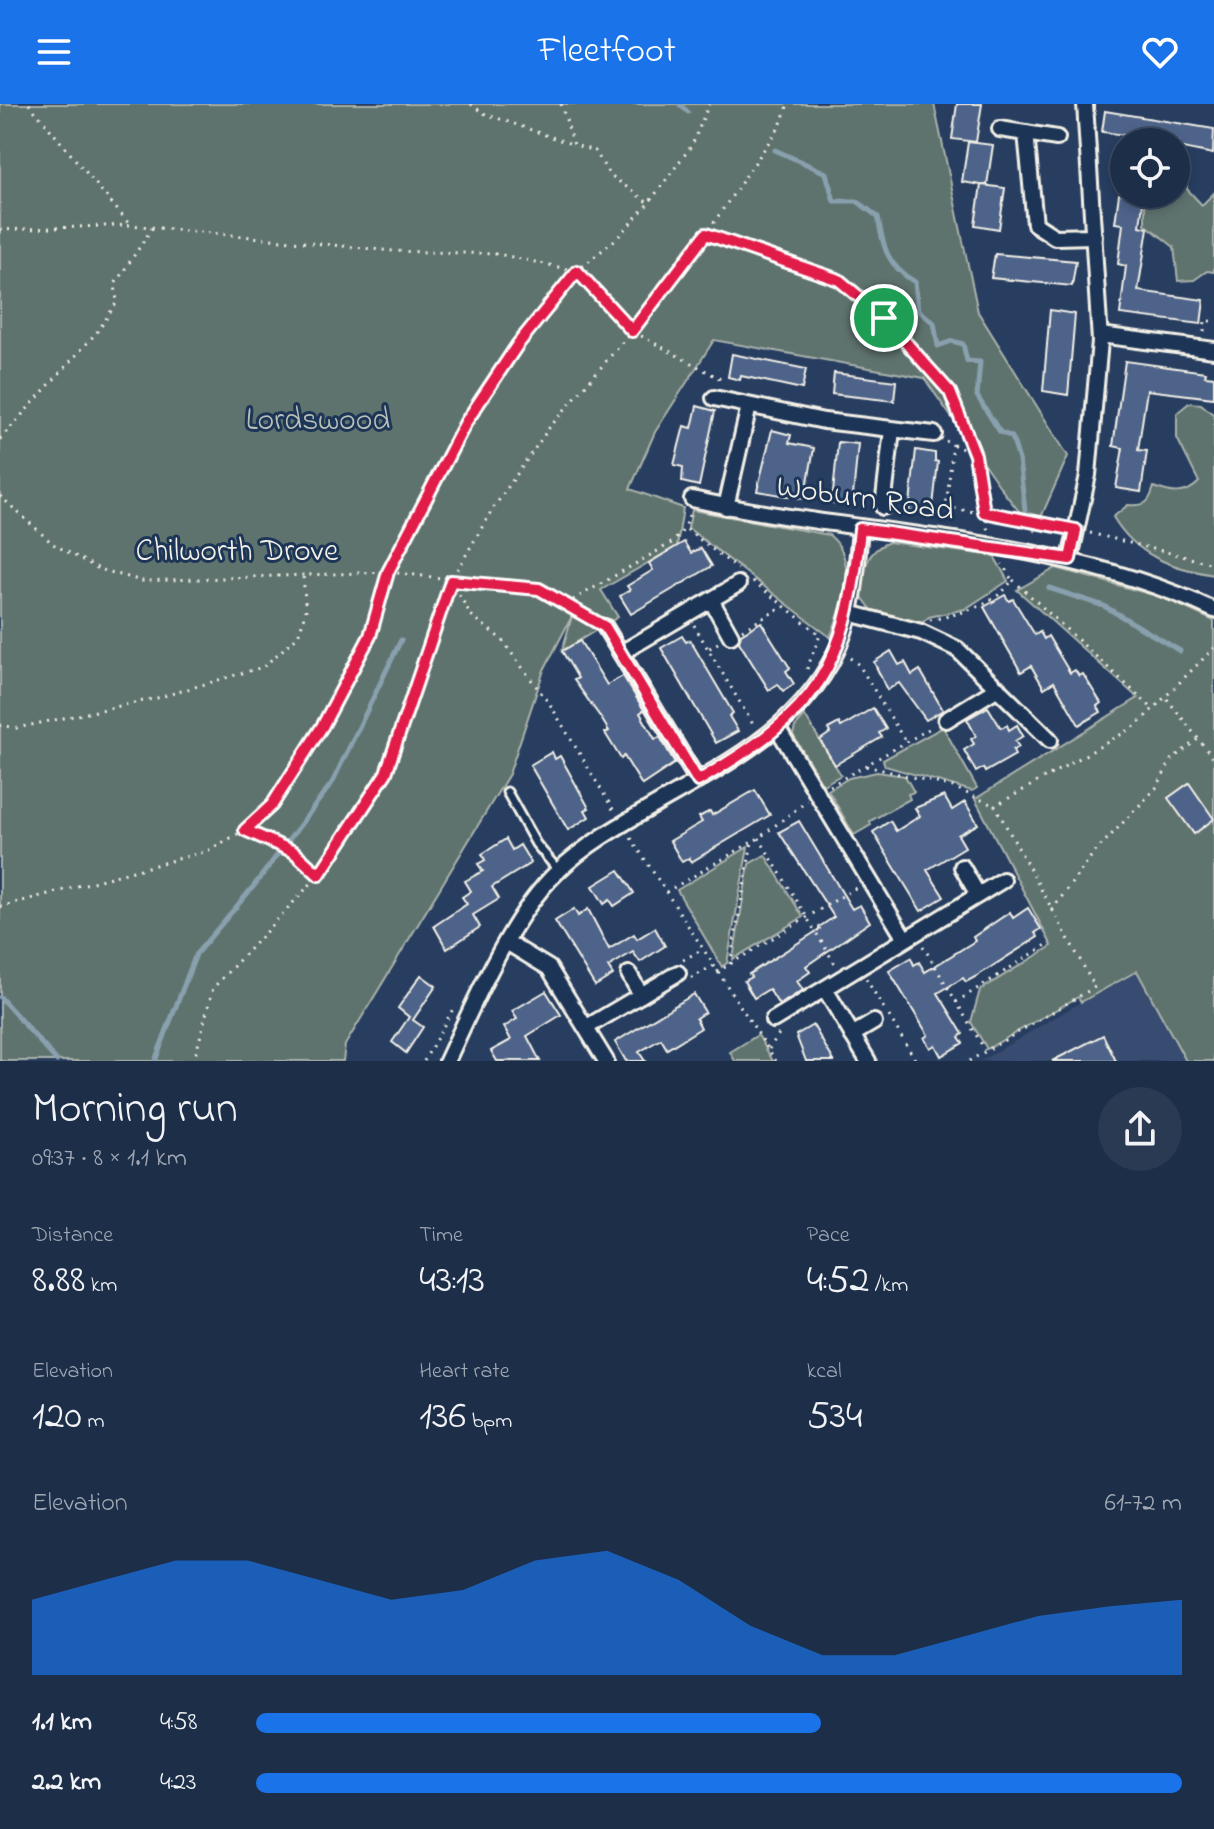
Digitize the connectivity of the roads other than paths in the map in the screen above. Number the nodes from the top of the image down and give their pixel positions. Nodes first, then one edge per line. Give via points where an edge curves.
1 (1085, 104) edge
2 (1000, 129) dead end
3 (1026, 133) junction
4 (1057, 138) dead end
5 (1094, 236) junction
6 (1100, 335) junction
7 (1208, 349) edge
8 (714, 398) road end
9 (749, 406) junction
10 (892, 430) junction
11 (934, 434) road end
12 (692, 499) road end
13 (726, 507) junction
14 (883, 507) dead end
15 (860, 529) junction
16 (1070, 559) junction
17 (743, 578) road end
18 (711, 600) junction
19 (1214, 610) edge
20 (849, 613) junction
21 (605, 627) road end
22 (731, 636) road end
23 (621, 653) junction
24 (998, 688) junction
25 (946, 720) dead end
26 (778, 729) junction
27 (1050, 740) dead end
28 (698, 781) junction
29 (507, 792) dead end
30 (962, 867) dead end
31 (559, 870) junction
32 (1003, 880) dead end
33 (978, 895) junction
34 (910, 936) junction
35 (508, 943) junction
36 (678, 973) dead end
37 (629, 974) dead end
38 (825, 989) junction
39 (641, 995) junction
40 (773, 1020) dead end
41 (874, 1022) dead end
42 (587, 1027) junction
43 (852, 1035) junction
44 (447, 1061) edge
45 (606, 1061) edge
46 (868, 1061) edge

1 - 5 street
2 - 3 street
3 - 4 street
3 - 5 street via 1035,224 1055,237
5 - 6 street
6 - 7 street
6 - 16 street via 1093,435
8 - 9 street
9 - 10 street
9 - 13 street
10 - 11 street
10 - 14 street
12 - 13 street, Woburn Road
13 - 15 street, Woburn Road
15 - 16 street, Woburn Road
15 - 20 street
16 - 19 street, Woburn Road via 1145,580
17 - 18 street
18 - 22 street
18 - 23 street
20 - 24 street via 921,632 957,649
20 - 26 street via 814,690
21 - 23 street
23 - 28 street
24 - 25 street
24 - 27 street
26 - 28 street
26 - 34 street
28 - 31 street via 622,824
29 - 31 lane via 536,844
30 - 33 street
31 - 35 street via 538,893
32 - 33 street
33 - 34 street
34 - 38 street
35 - 42 street via 549,968
35 - 44 street
36 - 39 street
37 - 39 street
38 - 40 street
38 - 43 street
39 - 42 street
41 - 43 street
42 - 45 street
43 - 46 street

